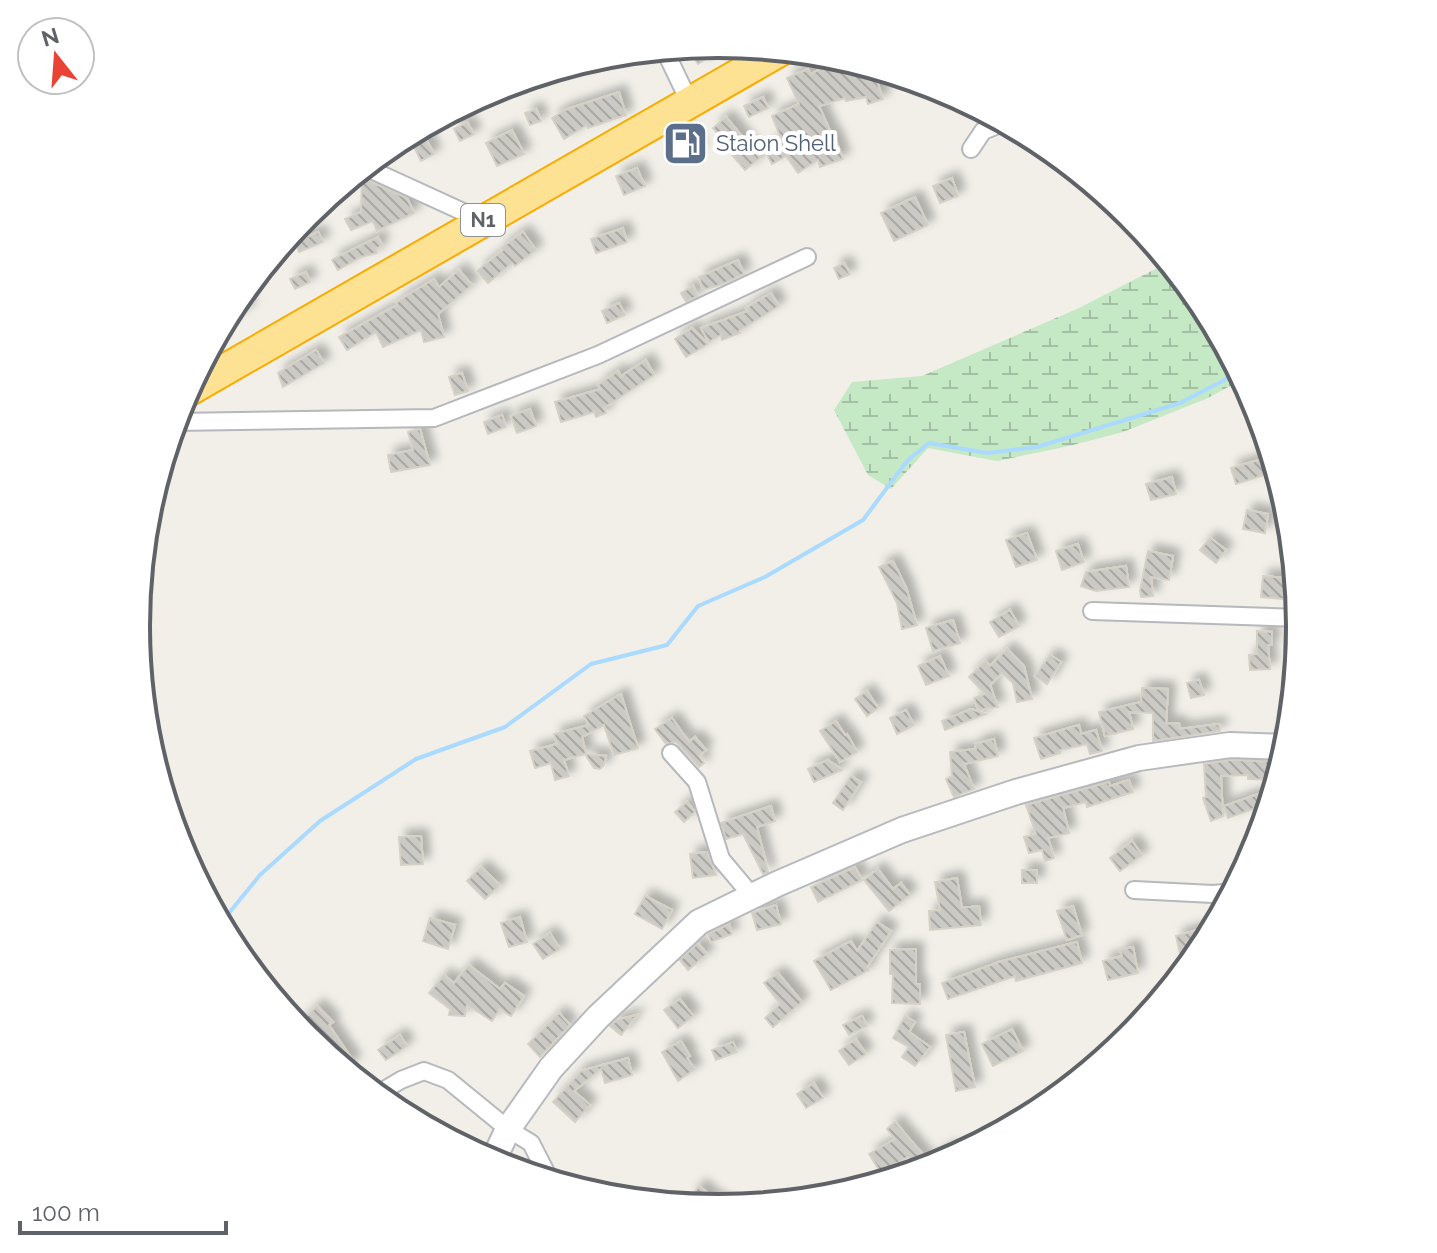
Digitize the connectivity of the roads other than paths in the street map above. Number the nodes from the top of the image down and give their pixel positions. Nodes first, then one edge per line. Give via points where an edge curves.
1 (669, 60) edge
2 (764, 60) edge
3 (690, 103) junction
4 (991, 128) edge
5 (971, 149) dead end
6 (376, 172) edge
7 (483, 221) junction
8 (807, 257) dead end
9 (207, 380) edge
10 (188, 422) edge
11 (1092, 611) dead end
12 (1287, 618) edge
13 (1274, 747) edge
14 (671, 753) dead end
15 (1134, 890) dead end
16 (1220, 893) edge
17 (752, 896) junction
18 (387, 1088) edge
19 (508, 1129) junction
20 (498, 1151) edge
21 (543, 1167) edge

1 - 3 street
2 - 3 highway, N1
3 - 7 highway, N1
4 - 5 street
6 - 7 street
7 - 9 highway, N1
8 - 10 street via 598,355 434,418
11 - 12 street
13 - 17 street via 1230,745 1139,758 1016,792 902,830
14 - 17 street via 697,782 721,859
15 - 16 street
17 - 19 street via 699,922 598,1017 551,1068
18 - 19 street via 424,1071 448,1080
19 - 20 street
19 - 21 street via 531,1143

